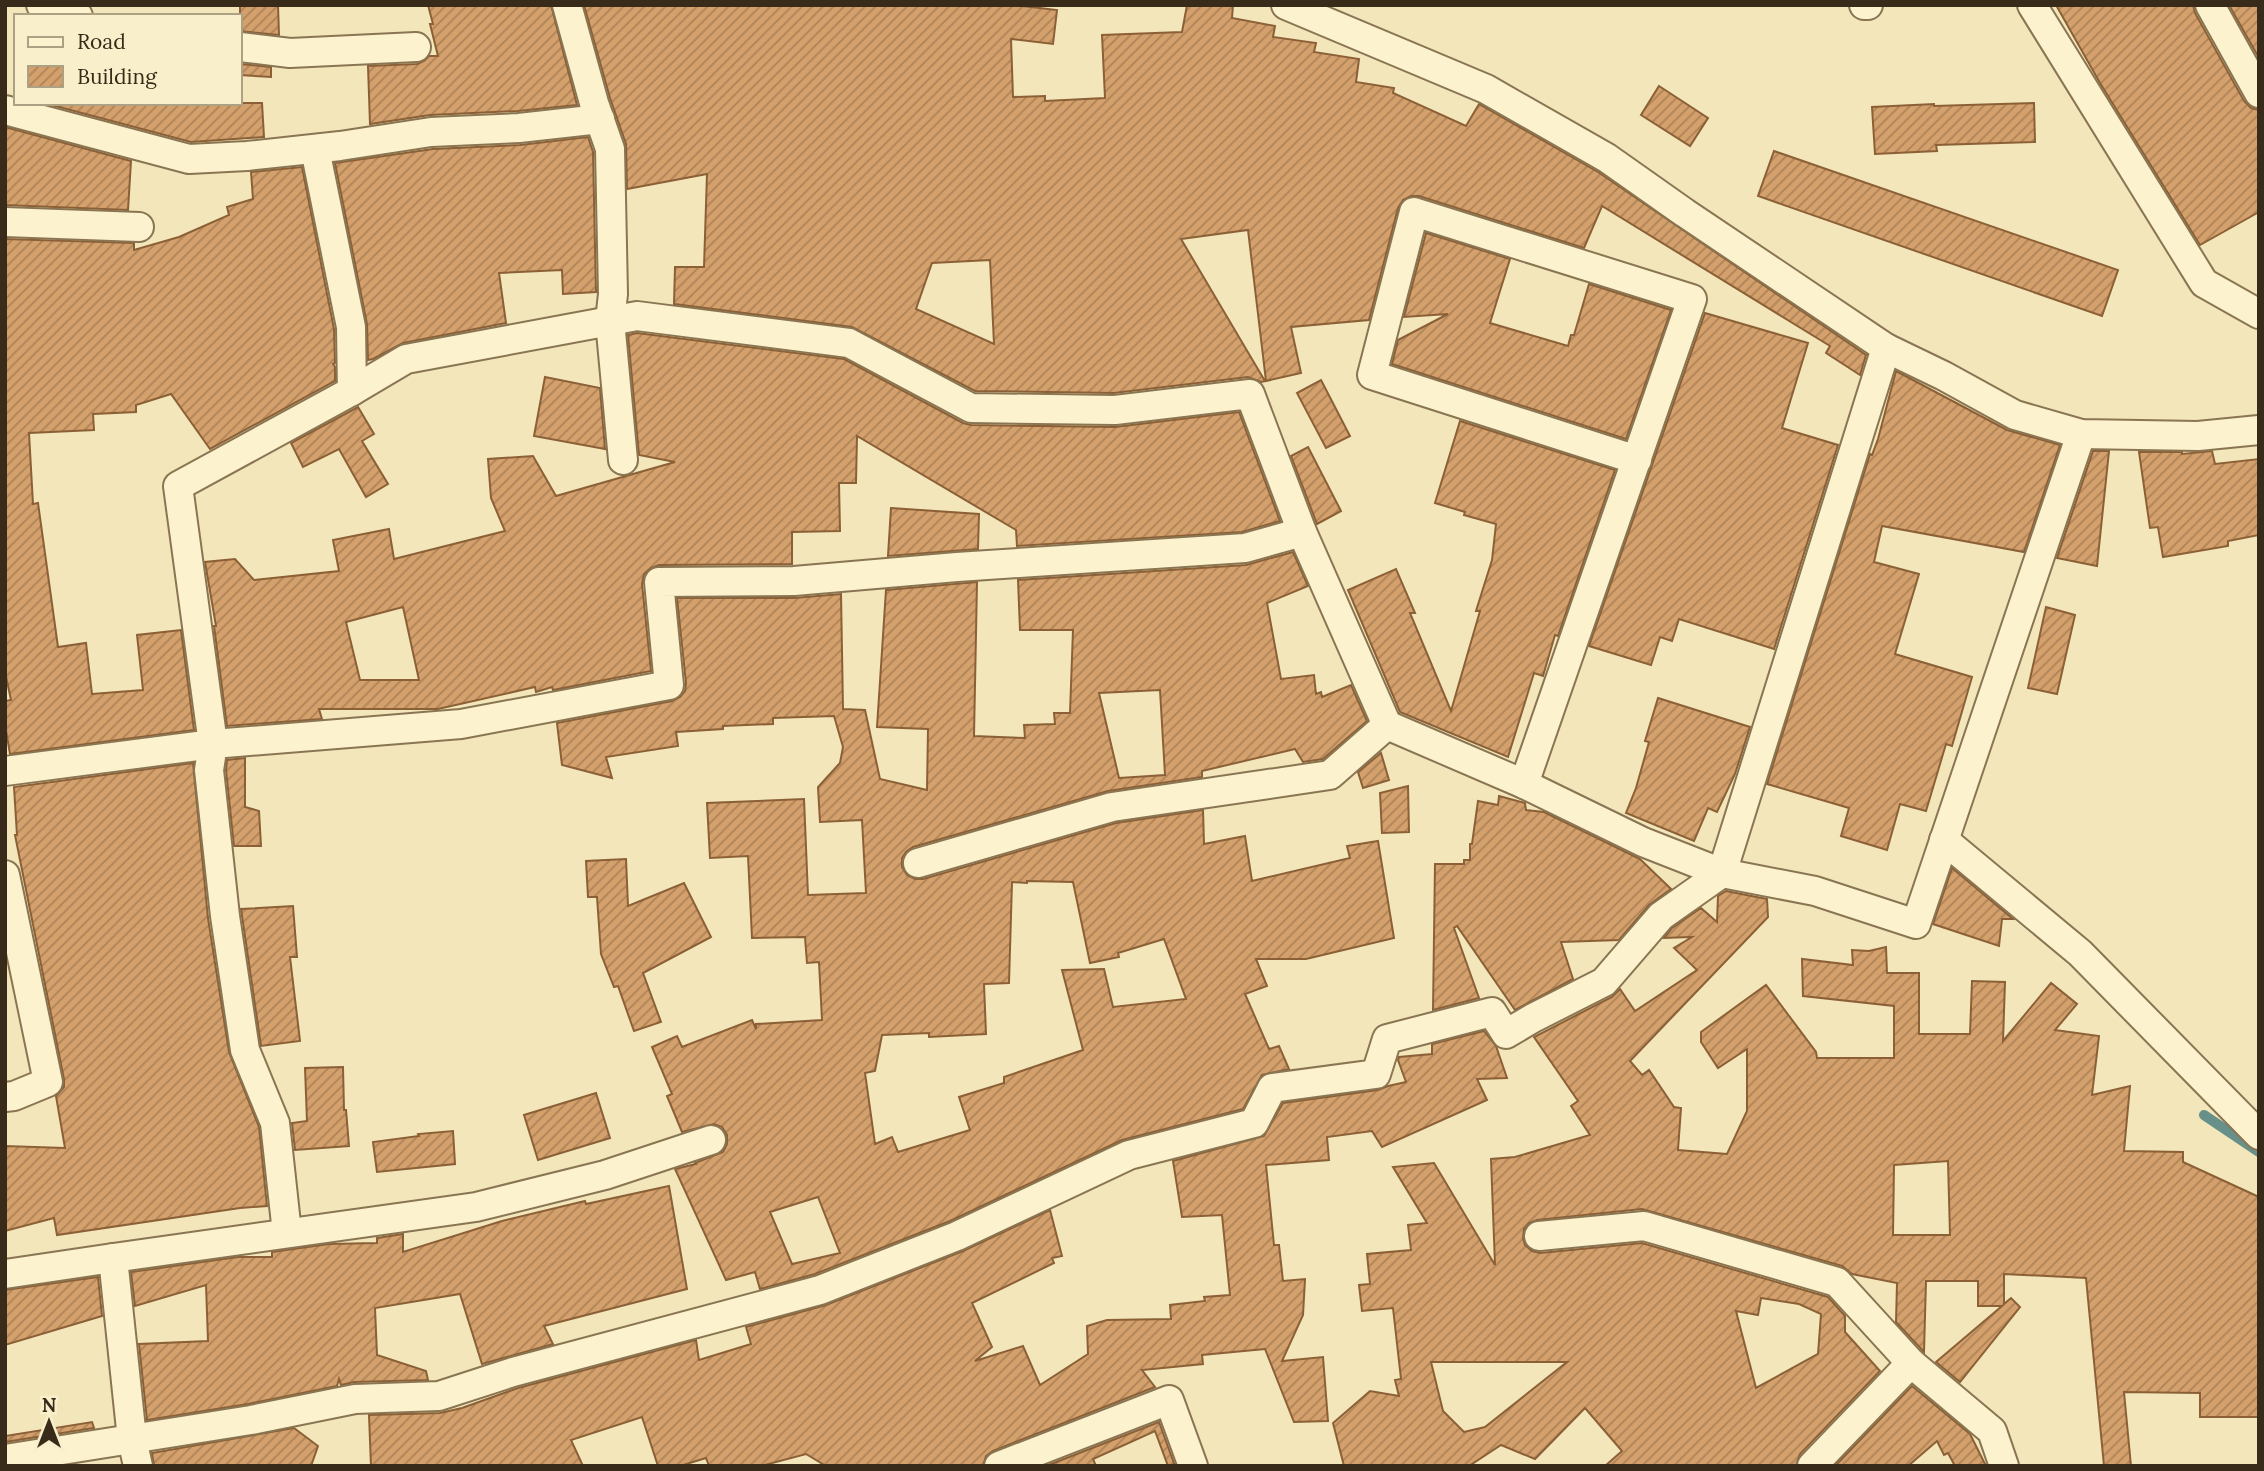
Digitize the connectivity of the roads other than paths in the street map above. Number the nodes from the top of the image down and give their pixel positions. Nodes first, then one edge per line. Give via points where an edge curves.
1 (41, 5) edge
2 (567, 5) edge
3 (1286, 5) edge
4 (2032, 5) edge
5 (2210, 5) edge
6 (71, 14) edge
7 (242, 47) edge
8 (416, 47) dead end
9 (2259, 93) edge
10 (5, 110) edge
11 (600, 119) junction
12 (315, 149) junction
13 (5, 222) edge
14 (139, 228) dead end
15 (2259, 314) edge
16 (610, 321) junction
17 (1886, 348) junction
18 (352, 391) junction
19 (2259, 430) edge
20 (2081, 434) junction
21 (623, 460) dead end
22 (1637, 460) junction
23 (1302, 532) junction
24 (1387, 725) junction
25 (213, 744) junction
26 (5, 771) edge
27 (1524, 784) junction
28 (1944, 840) junction
29 (918, 863) dead end
30 (1722, 873) junction
31 (5, 875) edge
32 (5, 1097) edge
33 (2259, 1135) edge
34 (711, 1140) dead end
35 (287, 1233) junction
36 (1538, 1237) dead end
37 (113, 1258) junction
38 (5, 1274) edge
39 (1910, 1363) junction
40 (135, 1452) edge
41 (5, 1459) edge
42 (999, 1466) edge
43 (1192, 1466) edge
44 (1812, 1466) edge
45 (2004, 1466) edge

1 - 6 street
2 - 11 street
3 - 17 street via 1486,89 1595,151
4 - 15 street via 2204,283
5 - 9 street
7 - 8 street via 290,53
10 - 12 street via 189,159
11 - 12 street via 431,132
11 - 16 street via 610,149
12 - 18 street via 351,327
13 - 14 street
16 - 18 street via 406,359
16 - 21 street
16 - 23 street via 637,316 849,343 971,408 1115,410 1251,394
17 - 20 street via 2015,415
17 - 30 street
18 - 25 street via 178,486
19 - 20 street via 2197,436
20 - 28 street
22 - 22 street via 1373,376 1415,212 1692,299
22 - 27 street
23 - 24 street
23 - 25 street via 1245,548 794,581 659,582 669,685 461,724
24 - 27 street
24 - 29 street via 1331,775 1112,807
25 - 26 street
25 - 35 street via 209,769 243,1037 275,1123
27 - 30 street via 1643,842
28 - 30 street via 1916,923 1815,891
28 - 33 street via 2080,953
30 - 40 street via 1661,916 1604,982 1506,1034 1492,1012 1387,1040 1376,1074 1272,1088 1254,1123 1129,1155 957,1237 820,1290 439,1396 355,1399 251,1420
31 - 32 street via 48,1083
34 - 35 street via 605,1175 476,1207
35 - 37 street
36 - 39 street via 1644,1226 1837,1282
37 - 38 street
37 - 40 street
39 - 44 street
39 - 45 street via 1992,1431
40 - 41 street
42 - 43 street via 1169,1400

